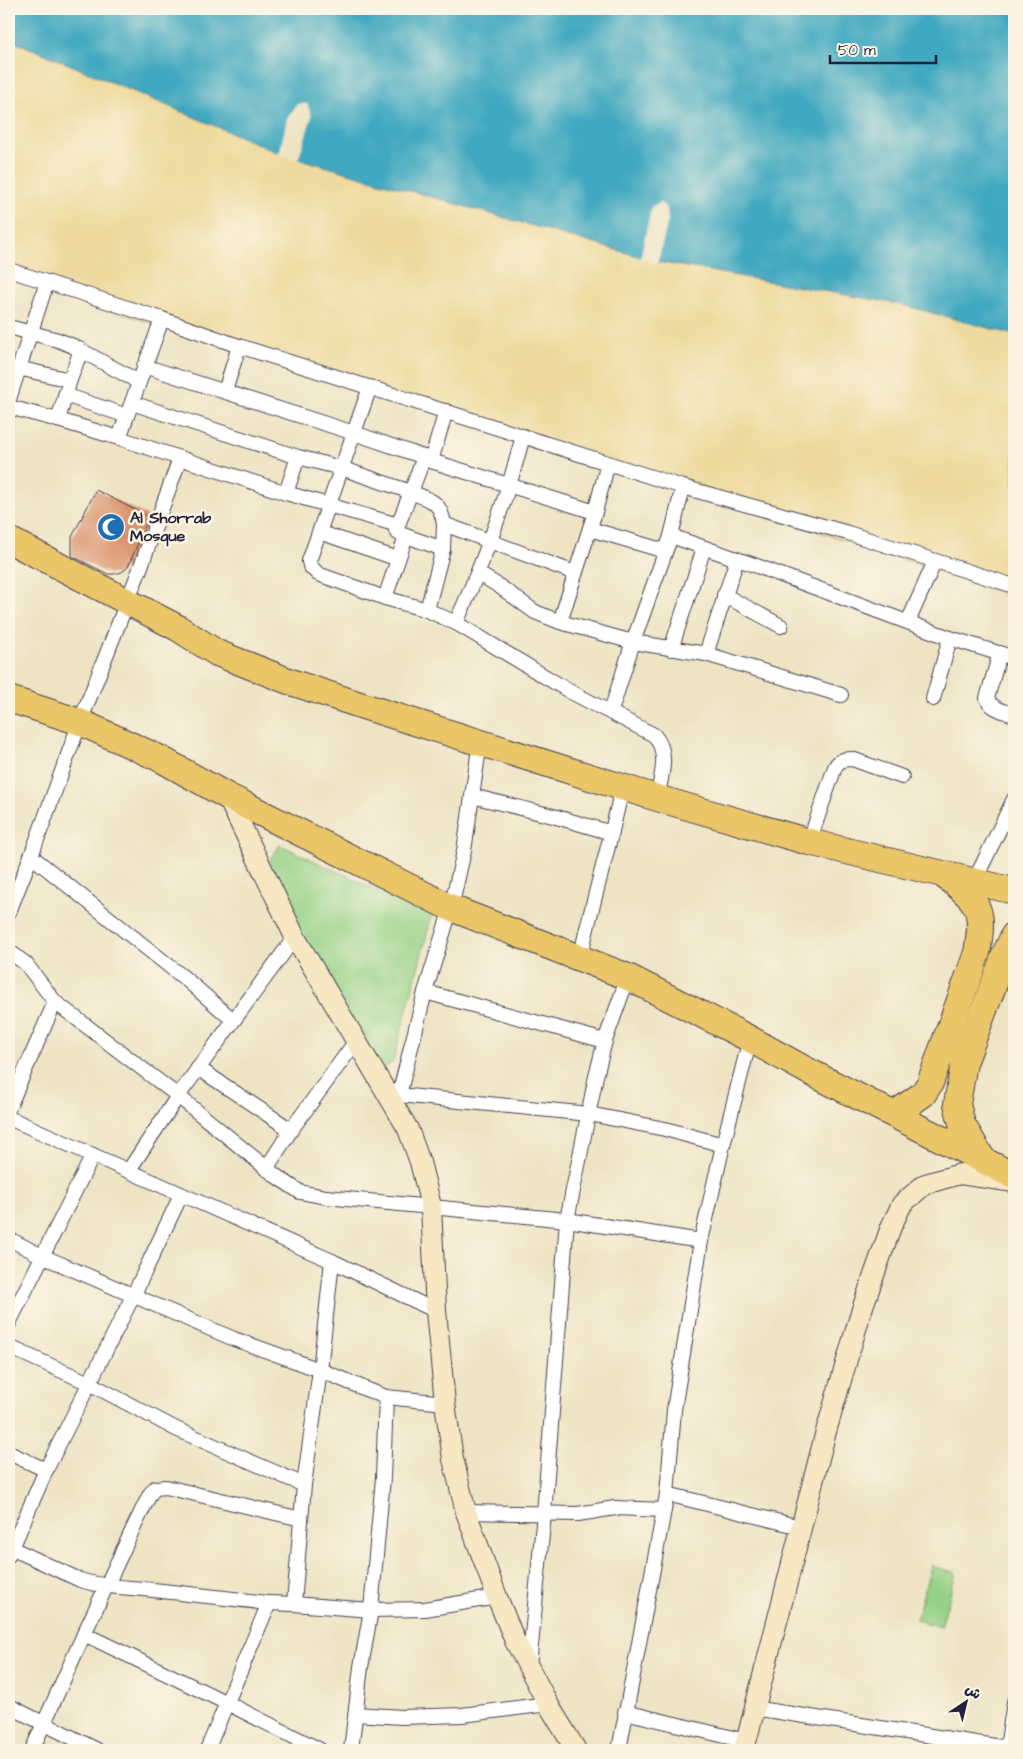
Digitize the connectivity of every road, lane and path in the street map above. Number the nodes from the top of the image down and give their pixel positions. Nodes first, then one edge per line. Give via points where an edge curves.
1 (9, 270) edge
2 (47, 282) junction
3 (162, 319) junction
4 (9, 327) edge
5 (30, 332) junction
6 (239, 346) junction
7 (81, 350) junction
8 (144, 366) junction
9 (14, 374) edge
10 (70, 380) junction
11 (139, 382) junction
12 (370, 387) junction
13 (225, 391) junction
14 (65, 395) junction
15 (9, 399) edge
16 (9, 407) edge
17 (130, 409) junction
18 (446, 411) junction
19 (58, 420) junction
20 (354, 433) junction
21 (523, 436) junction
22 (119, 438) junction
23 (298, 457) junction
24 (180, 458) junction
25 (427, 459) junction
26 (608, 463) junction
27 (341, 468) junction
28 (511, 485) junction
29 (683, 487) junction
30 (286, 492) junction
31 (410, 492) junction
32 (330, 504) junction
33 (595, 512) junction
34 (444, 524) junction
35 (398, 525) junction
36 (590, 529) junction
37 (319, 532) junction
38 (406, 536) junction
39 (671, 536) junction
40 (9, 540) edge
41 (491, 542) junction
42 (704, 548) junction
43 (442, 549) junction
44 (665, 551) junction
45 (398, 559) junction
46 (737, 559) junction
47 (935, 561) junction
48 (575, 573) junction
49 (478, 574) junction
50 (1014, 586) edge
51 (724, 595) junction
52 (385, 598) junction
53 (127, 600) junction
54 (427, 610) junction
55 (560, 622) junction
56 (908, 622) junction
57 (456, 623) junction
58 (781, 626) dead end
59 (950, 638) junction
60 (633, 642) junction
61 (670, 649) junction
62 (1000, 653) junction
63 (706, 654) junction
64 (1014, 658) edge
65 (841, 695) dead end
66 (933, 698) dead end
67 (9, 699) edge
68 (611, 711) junction
69 (1014, 715) edge
70 (80, 722) junction
71 (480, 742) junction
72 (902, 777) dead end
73 (622, 788) junction
74 (227, 796) junction
75 (472, 796) junction
76 (657, 798) junction
77 (1014, 800) edge
78 (612, 833) junction
79 (809, 842) junction
80 (31, 856) junction
81 (939, 872) junction
82 (974, 882) junction
83 (1014, 891) edge
84 (451, 908) junction
85 (9, 912) edge
86 (1014, 935) edge
87 (295, 937) junction
88 (9, 951) edge
89 (580, 959) junction
90 (628, 977) junction
91 (425, 992) junction
92 (55, 1002) junction
93 (233, 1020) junction
94 (750, 1038) junction
95 (356, 1041) junction
96 (605, 1041) junction
97 (198, 1068) junction
98 (394, 1095) junction
99 (178, 1096) junction
100 (9, 1108) edge
101 (589, 1114) junction
102 (895, 1114) junction
103 (9, 1118) edge
104 (291, 1130) junction
105 (723, 1145) junction
106 (93, 1155) junction
107 (983, 1160) junction
108 (266, 1169) junction
109 (129, 1170) junction
110 (1014, 1176) edge
111 (1014, 1182) edge
112 (182, 1195) junction
113 (431, 1206) junction
114 (567, 1220) junction
115 (9, 1239) edge
116 (701, 1241) junction
117 (42, 1256) junction
118 (332, 1261) junction
119 (134, 1294) junction
120 (436, 1311) junction
121 (9, 1323) edge
122 (9, 1347) edge
123 (320, 1370) junction
124 (89, 1384) junction
125 (386, 1397) junction
126 (445, 1403) junction
127 (9, 1453) edge
128 (46, 1470) junction
129 (304, 1485) junction
130 (667, 1494) junction
131 (664, 1510) junction
132 (466, 1512) junction
133 (544, 1514) junction
134 (301, 1519) junction
135 (800, 1527) junction
136 (10, 1550) edge
137 (106, 1587) junction
138 (497, 1597) junction
139 (269, 1603) junction
140 (294, 1604) junction
141 (371, 1610) junction
142 (84, 1634) junction
143 (529, 1667) junction
144 (1014, 1702) edge
145 (227, 1703) junction
146 (548, 1704) junction
147 (9, 1706) edge
148 (754, 1708) junction
149 (625, 1712) junction
150 (356, 1714) junction
151 (44, 1723) junction
152 (745, 1746) edge
153 (966, 1746) edge
154 (1011, 1749) edge
155 (32, 1750) edge
156 (97, 1750) edge
157 (207, 1750) edge
158 (320, 1750) edge
159 (351, 1750) edge
160 (576, 1750) edge
161 (619, 1750) edge

1 - 2 street
2 - 3 street
2 - 5 street
3 - 6 street
3 - 8 street
4 - 5 street
5 - 7 street
5 - 9 street
6 - 12 street
6 - 13 street
7 - 10 street
7 - 11 street
8 - 11 street
8 - 13 street
9 - 10 street
9 - 15 street
10 - 14 street
11 - 17 street
12 - 18 street
12 - 20 street
13 - 20 street
14 - 17 street
14 - 19 street
16 - 19 street
17 - 22 street
17 - 23 street
18 - 21 street
18 - 25 street
19 - 22 street
20 - 25 street
20 - 27 street
21 - 26 street
21 - 28 street
22 - 24 street
23 - 27 street
23 - 30 street
24 - 30 street
24 - 53 street
25 - 28 street
25 - 31 street
26 - 29 street
26 - 33 street
27 - 31 street
27 - 32 street
28 - 33 street
28 - 41 street
29 - 39 street
29 - 47 street
30 - 32 street
31 - 34 street via 438,506
31 - 35 street
32 - 35 street
32 - 37 street
33 - 36 street
34 - 41 street
34 - 43 street
35 - 38 street via 396,531
36 - 44 street
36 - 48 street
37 - 45 street
37 - 52 street via 309,561 313,571
38 - 43 street
38 - 45 street
39 - 42 street
39 - 44 street
40 - 53 highway
41 - 48 street
41 - 49 street
42 - 46 street
42 - 61 street
43 - 54 street
44 - 60 street
45 - 52 street
46 - 51 street
46 - 56 street
47 - 50 street
47 - 56 street
48 - 55 street
49 - 55 street via 535,612
49 - 57 street
51 - 58 street
51 - 63 street
52 - 54 street
53 - 70 street
53 - 71 highway via 217,653 291,682
54 - 57 street
55 - 60 street
56 - 59 street
57 - 68 street via 561,686
59 - 62 street
59 - 66 street
60 - 61 street
60 - 68 street
61 - 63 street
62 - 64 street
62 - 69 street via 987,698 994,708
63 - 65 street
67 - 70 highway
68 - 76 street via 654,735 661,743 664,752
70 - 74 highway via 161,759
70 - 80 street
71 - 73 highway
71 - 75 street
72 - 79 street via 852,759 838,762
73 - 76 highway
73 - 78 street
74 - 84 highway
74 - 87 street
75 - 78 street
75 - 84 street
76 - 79 highway
77 - 82 street
78 - 89 street
79 - 81 highway
80 - 85 street
80 - 93 street
81 - 82 highway
81 - 102 highway via 968,893 980,913 977,954 930,1083 923,1094
82 - 83 highway
84 - 89 highway
84 - 91 street
86 - 107 highway via 964,1063 956,1104 962,1124
87 - 93 street
87 - 95 street
88 - 92 street via 26,964
89 - 90 highway
90 - 94 highway
90 - 96 street
91 - 96 street
91 - 98 street
92 - 99 street
92 - 100 street
93 - 97 street
94 - 102 highway
94 - 105 street
95 - 98 street
95 - 104 street
96 - 101 street
97 - 99 street
97 - 104 street
98 - 101 street
98 - 113 street via 420,1162
99 - 108 street
99 - 109 street
101 - 105 street
101 - 114 street
102 - 107 highway
103 - 106 street
104 - 108 street
105 - 116 street
106 - 109 street
106 - 117 street
107 - 110 highway
108 - 113 street via 306,1194
109 - 112 street
111 - 135 street via 960,1174 924,1184 902,1204 861,1312
112 - 118 street
112 - 119 street
113 - 114 street
113 - 120 street
114 - 116 street
114 - 133 street
115 - 117 street
116 - 130 street via 678,1387
117 - 119 street
117 - 121 street
118 - 120 street
118 - 123 street
119 - 123 street via 234,1339
119 - 124 street
120 - 126 street
122 - 124 street
123 - 125 street
123 - 129 street
124 - 128 street
124 - 129 street via 176,1429
125 - 126 street
125 - 141 street via 383,1478
126 - 132 street via 453,1459
127 - 128 street
128 - 136 street
129 - 134 street
130 - 131 street
130 - 135 street
131 - 133 street via 615,1508 578,1514
131 - 149 street
132 - 133 street
132 - 138 street
133 - 143 street
134 - 137 street via 157,1487 150,1494
134 - 140 street
135 - 148 street
136 - 137 street via 80,1580
137 - 139 street
137 - 142 street
138 - 141 street via 433,1609
138 - 143 street
139 - 140 street
139 - 145 street
140 - 141 street
141 - 150 street
142 - 145 street
142 - 151 street
143 - 146 street
144 - 154 street
145 - 157 street
145 - 158 street
146 - 150 street via 455,1715 402,1717
146 - 160 street
147 - 151 street
148 - 152 street
148 - 153 street
149 - 152 street
149 - 161 street
150 - 159 street
151 - 155 street
151 - 156 street
153 - 154 street

